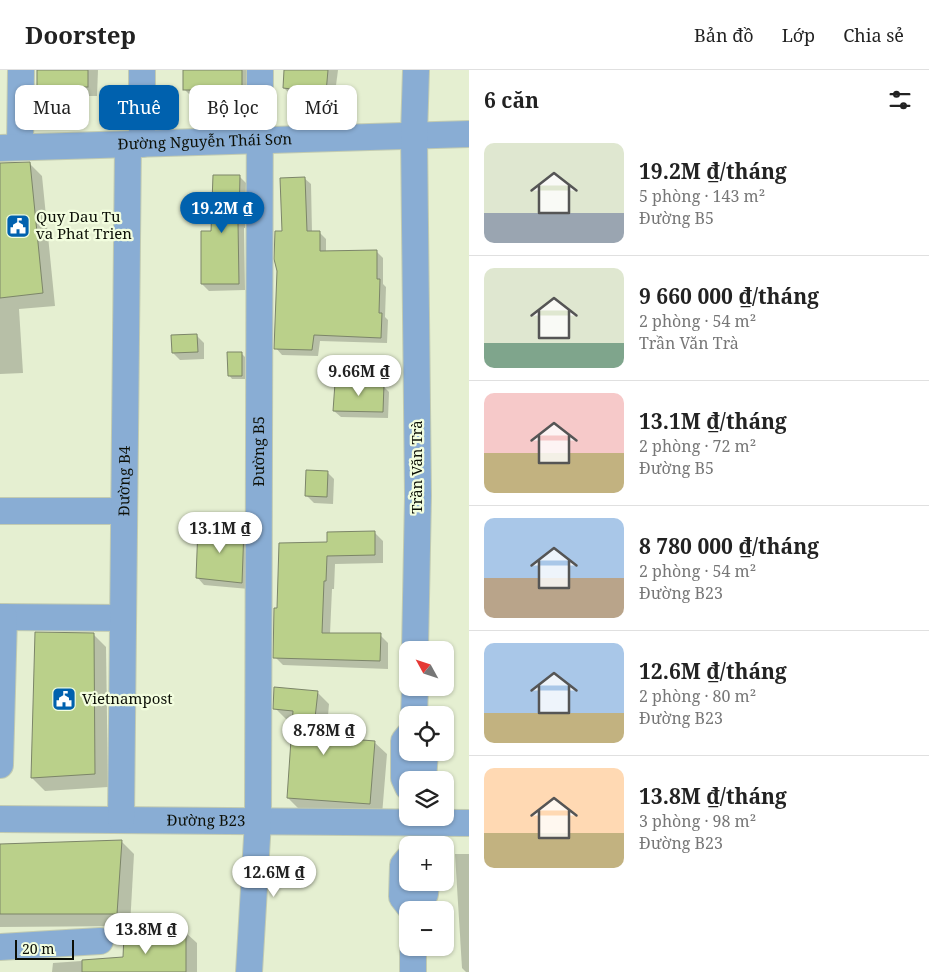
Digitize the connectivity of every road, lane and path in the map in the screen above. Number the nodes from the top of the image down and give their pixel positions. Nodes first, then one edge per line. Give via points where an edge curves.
1 (21, 70) edge
2 (142, 70) edge
3 (260, 70) edge
4 (416, 70) edge
5 (469, 134) edge
6 (414, 135) junction
7 (260, 141) junction
8 (135, 144) junction
9 (10, 148) edge
10 (0, 511) edge
11 (124, 511) junction
12 (2, 617) edge
13 (123, 618) junction
14 (415, 641) edge
15 (0, 765) edge
16 (0, 819) edge
17 (121, 820) junction
18 (258, 821) junction
19 (469, 823) edge
20 (413, 828) edge
21 (100, 941) dead end
22 (0, 948) edge
23 (413, 956) edge
24 (249, 972) edge
25 (413, 972) edge

1 - 9 street
2 - 8 street, Đường B4
3 - 7 street, Đường B5
4 - 6 street, Trần Văn Trà
5 - 6 street, Đường Nguyễn Thái Sơn
6 - 7 street, Đường Nguyễn Thái Sơn
6 - 14 street, Trần Văn Trà via 418,496
7 - 8 street, Đường Nguyễn Thái Sơn
7 - 18 street, Đường B5
8 - 9 street, Đường Nguyễn Thái Sơn
8 - 11 street, Đường B4
10 - 11 street
11 - 13 street, Đường B4
12 - 13 street
12 - 15 street
13 - 17 street, Đường B4
16 - 17 street, Đường B23
17 - 18 street, Đường B23
18 - 20 street, Đường B23
18 - 24 street, Đường B5
19 - 20 street, Đường B23
21 - 22 street
23 - 25 street

